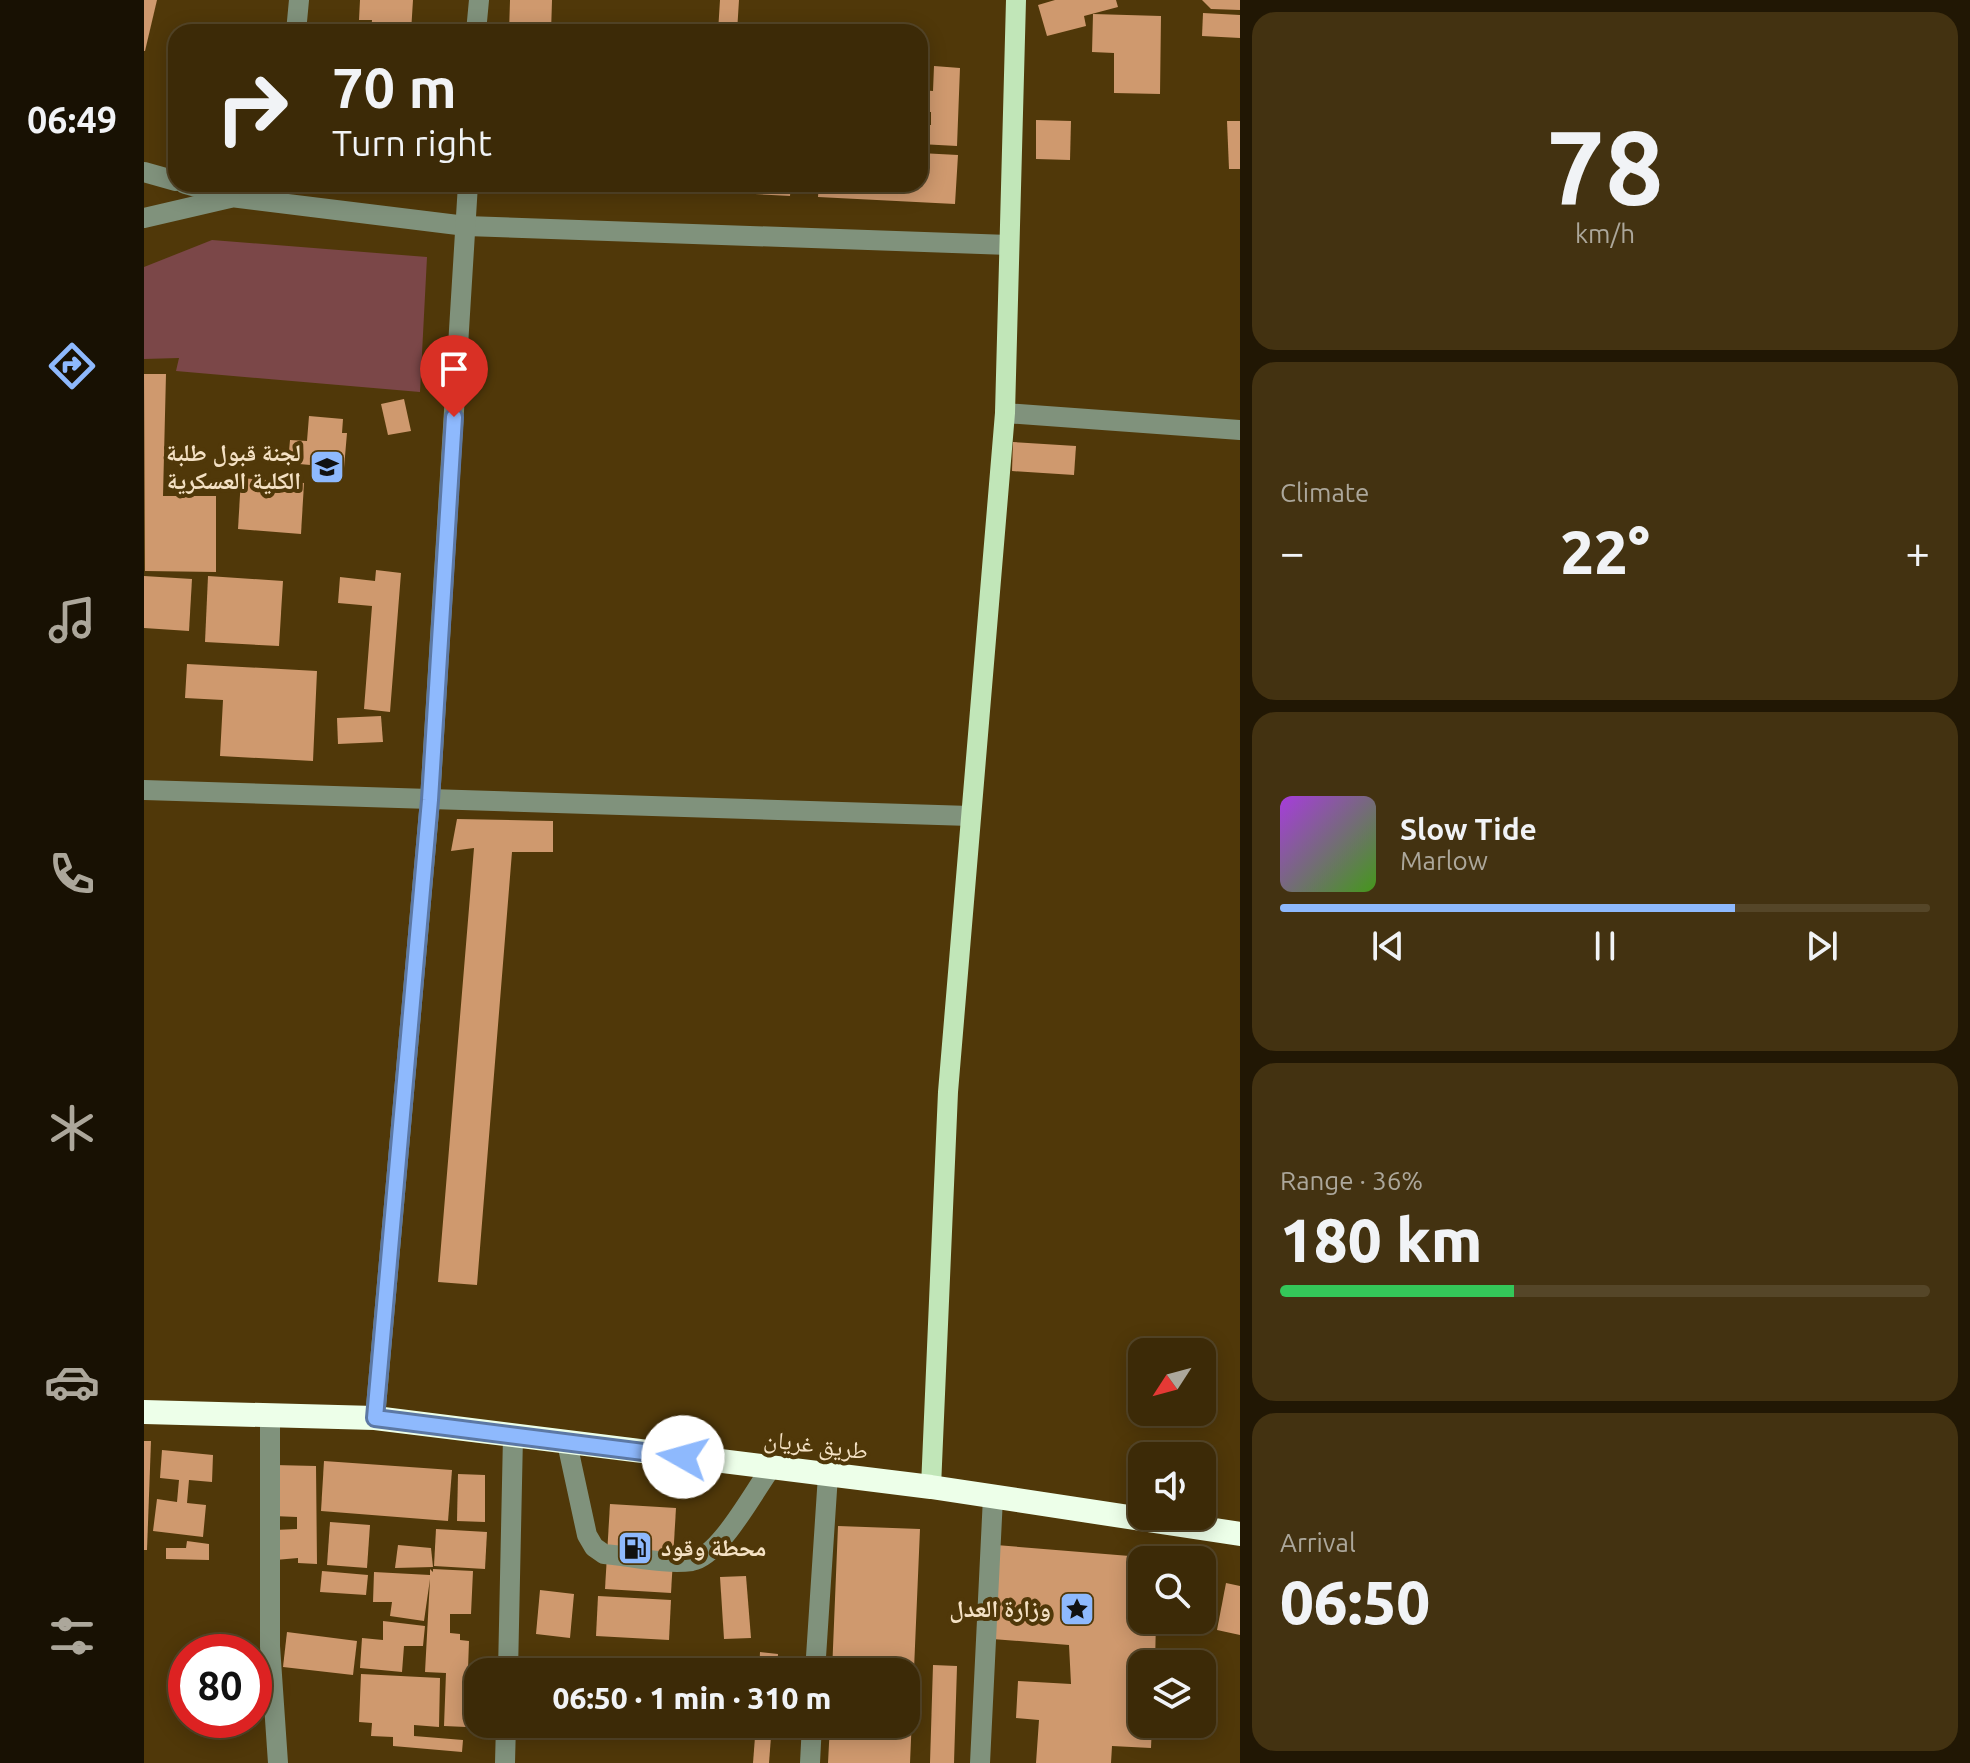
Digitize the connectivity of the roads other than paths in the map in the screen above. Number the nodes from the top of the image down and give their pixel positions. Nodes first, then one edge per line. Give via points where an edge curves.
1 (299, 0) edge
2 (479, 0) edge
3 (1016, 0) edge
4 (297, 24) edge
5 (477, 24) edge
6 (144, 172) edge
7 (168, 179) edge
8 (213, 192) edge
9 (468, 192) edge
10 (282, 194) edge
11 (231, 197) junction
12 (144, 218) edge
13 (466, 226) junction
14 (1009, 245) junction
15 (1005, 413) junction
16 (1240, 430) edge
17 (144, 790) edge
18 (430, 800) junction
19 (970, 816) junction
20 (144, 1412) edge
21 (270, 1414) junction
22 (375, 1418) junction
23 (513, 1436) junction
24 (567, 1443) junction
25 (771, 1468) junction
26 (828, 1475) junction
27 (931, 1487) junction
28 (993, 1497) junction
29 (1240, 1534) edge
30 (508, 1658) edge
31 (816, 1658) edge
32 (506, 1738) edge
33 (811, 1738) edge
34 (278, 1763) edge
35 (505, 1763) edge
36 (810, 1763) edge
37 (980, 1763) edge

1 - 4 street
2 - 5 street
3 - 14 main road
6 - 7 street
8 - 11 street
9 - 13 street
10 - 11 street
10 - 13 street
11 - 12 street
13 - 14 street
13 - 18 street
14 - 15 main road
15 - 16 street
15 - 19 main road
17 - 18 street
18 - 19 street
18 - 22 street
19 - 27 main road via 948,1092
20 - 21 highway, طريق غريان
21 - 22 highway, طريق غريان
21 - 34 street via 270,1646
22 - 23 highway, طريق غريان
23 - 24 highway, طريق غريان
23 - 30 street
24 - 25 highway, طريق غريان
24 - 25 street via 587,1535 604,1554 686,1562 702,1558 715,1548
25 - 26 highway, طريق غريان
26 - 27 highway, طريق غريان
26 - 31 street
27 - 28 highway, طريق غريان
28 - 29 highway, طريق غريان
28 - 37 street
32 - 35 street
33 - 36 street

